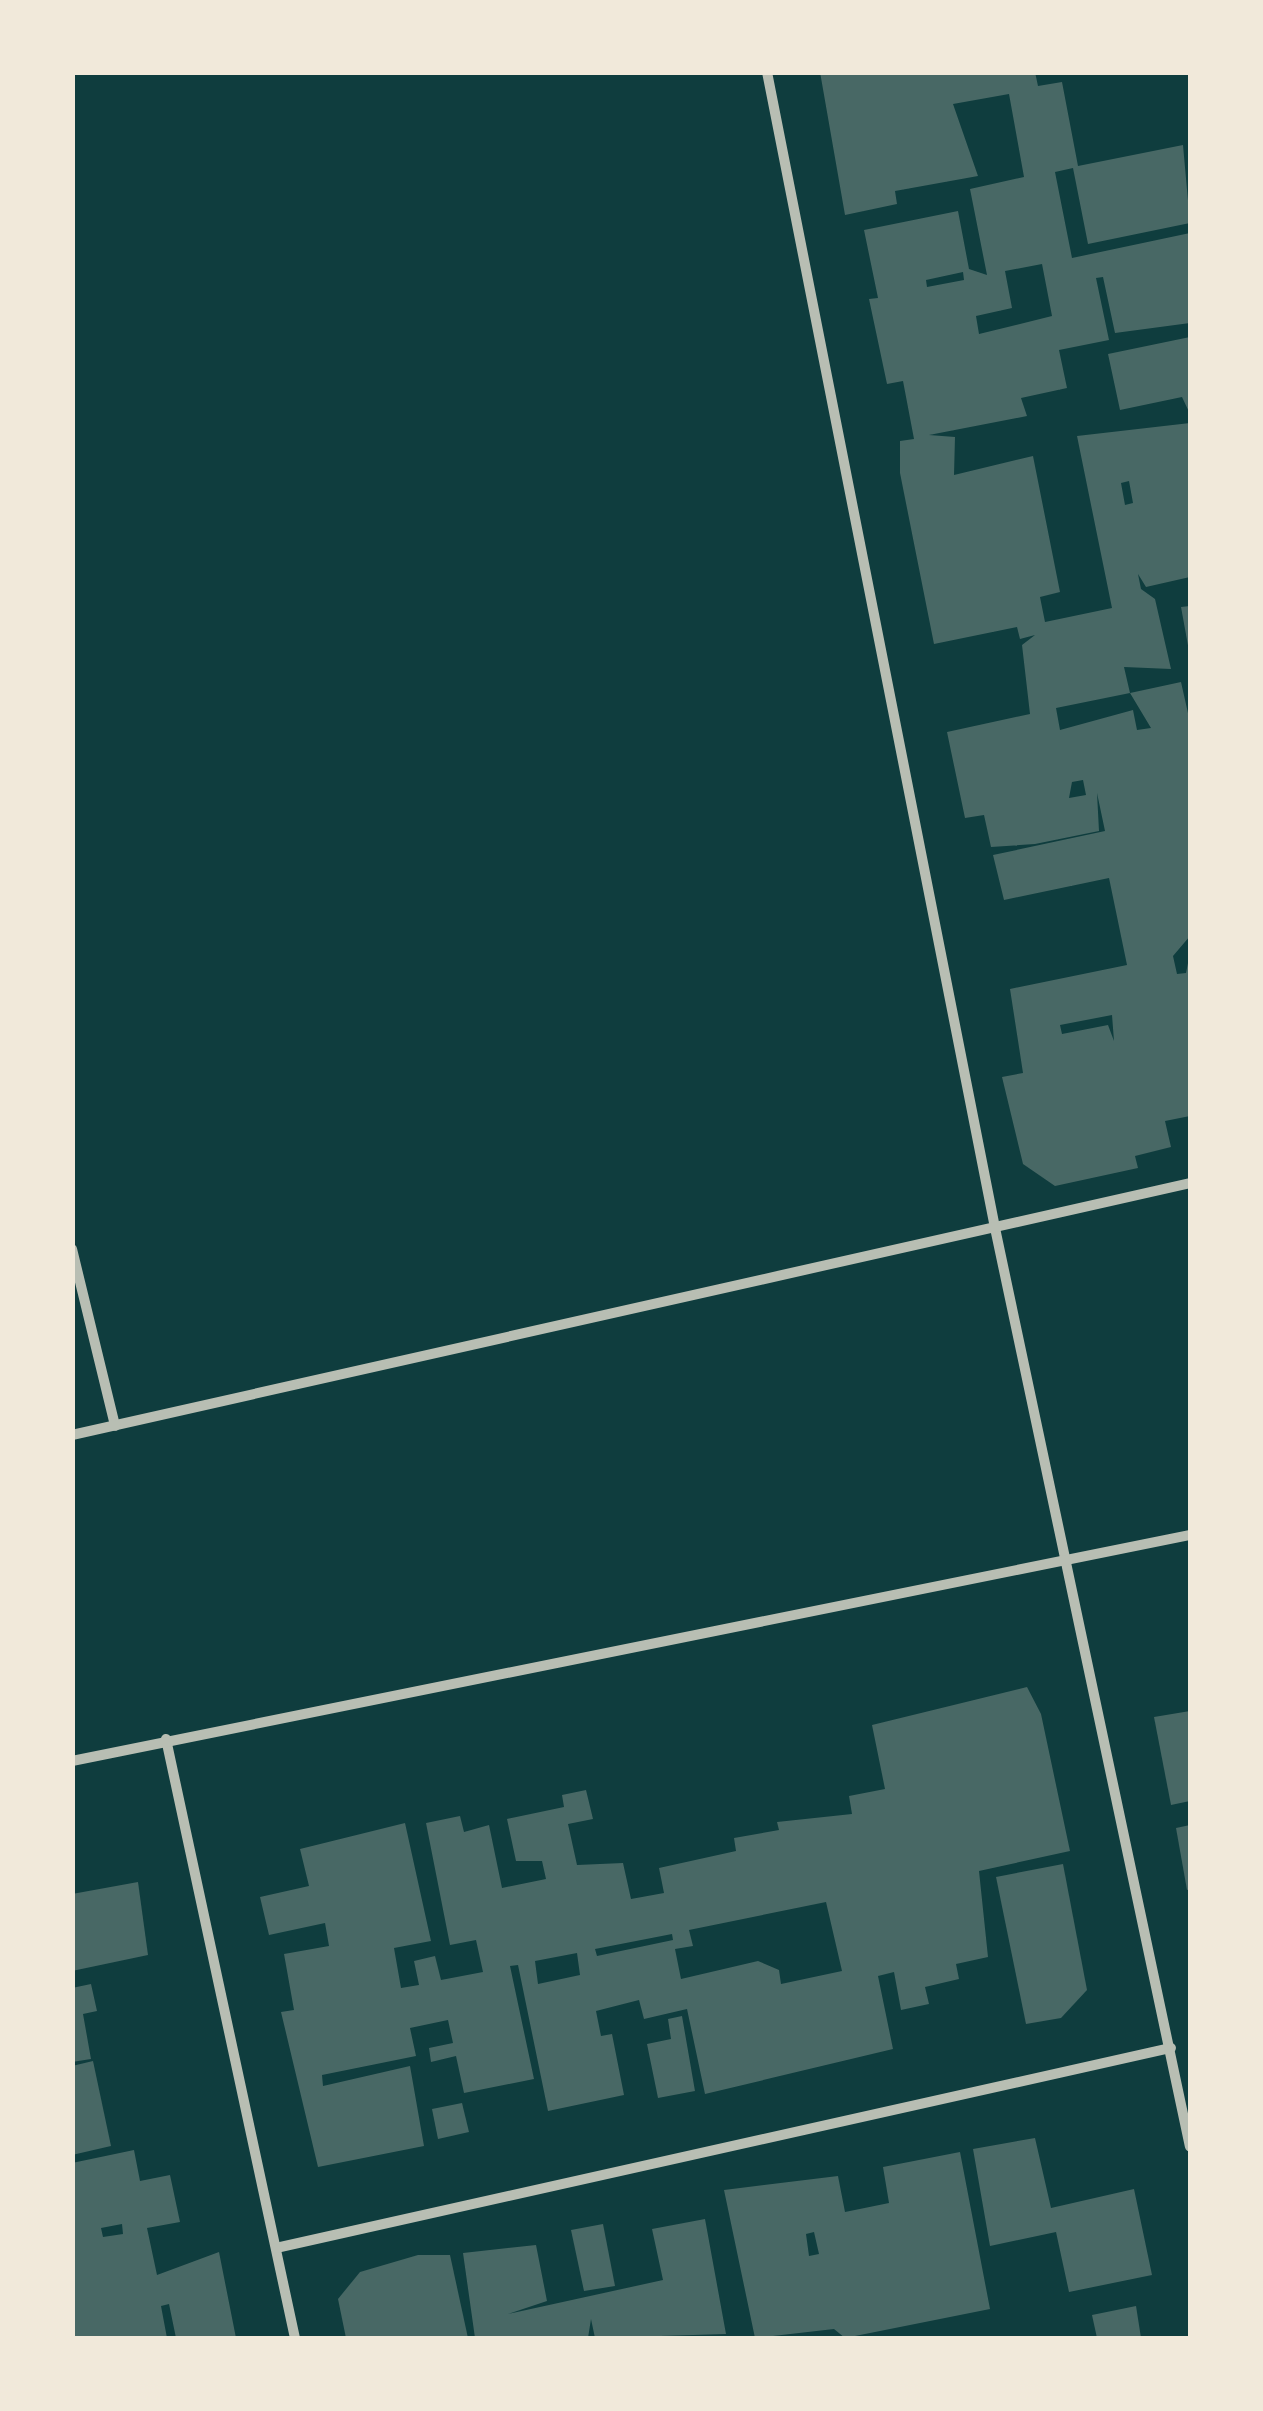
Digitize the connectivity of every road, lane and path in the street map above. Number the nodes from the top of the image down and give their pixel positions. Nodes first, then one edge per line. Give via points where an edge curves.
1 (767, 72) edge
2 (1190, 1184) edge
3 (996, 1228) junction
4 (72, 1250) edge
5 (116, 1426) junction
6 (72, 1435) edge
7 (1190, 1535) edge
8 (1072, 1560) junction
9 (166, 1739) junction
10 (72, 1761) edge
11 (1170, 2048) junction
12 (1190, 2147) edge
13 (276, 2248) junction
14 (295, 2338) edge

1 - 3 street
2 - 3 street
3 - 5 street
3 - 8 street
4 - 5 street
5 - 6 street
7 - 8 street
8 - 9 street
8 - 11 street
9 - 10 street
9 - 13 street
11 - 12 street
11 - 13 street
13 - 14 street

